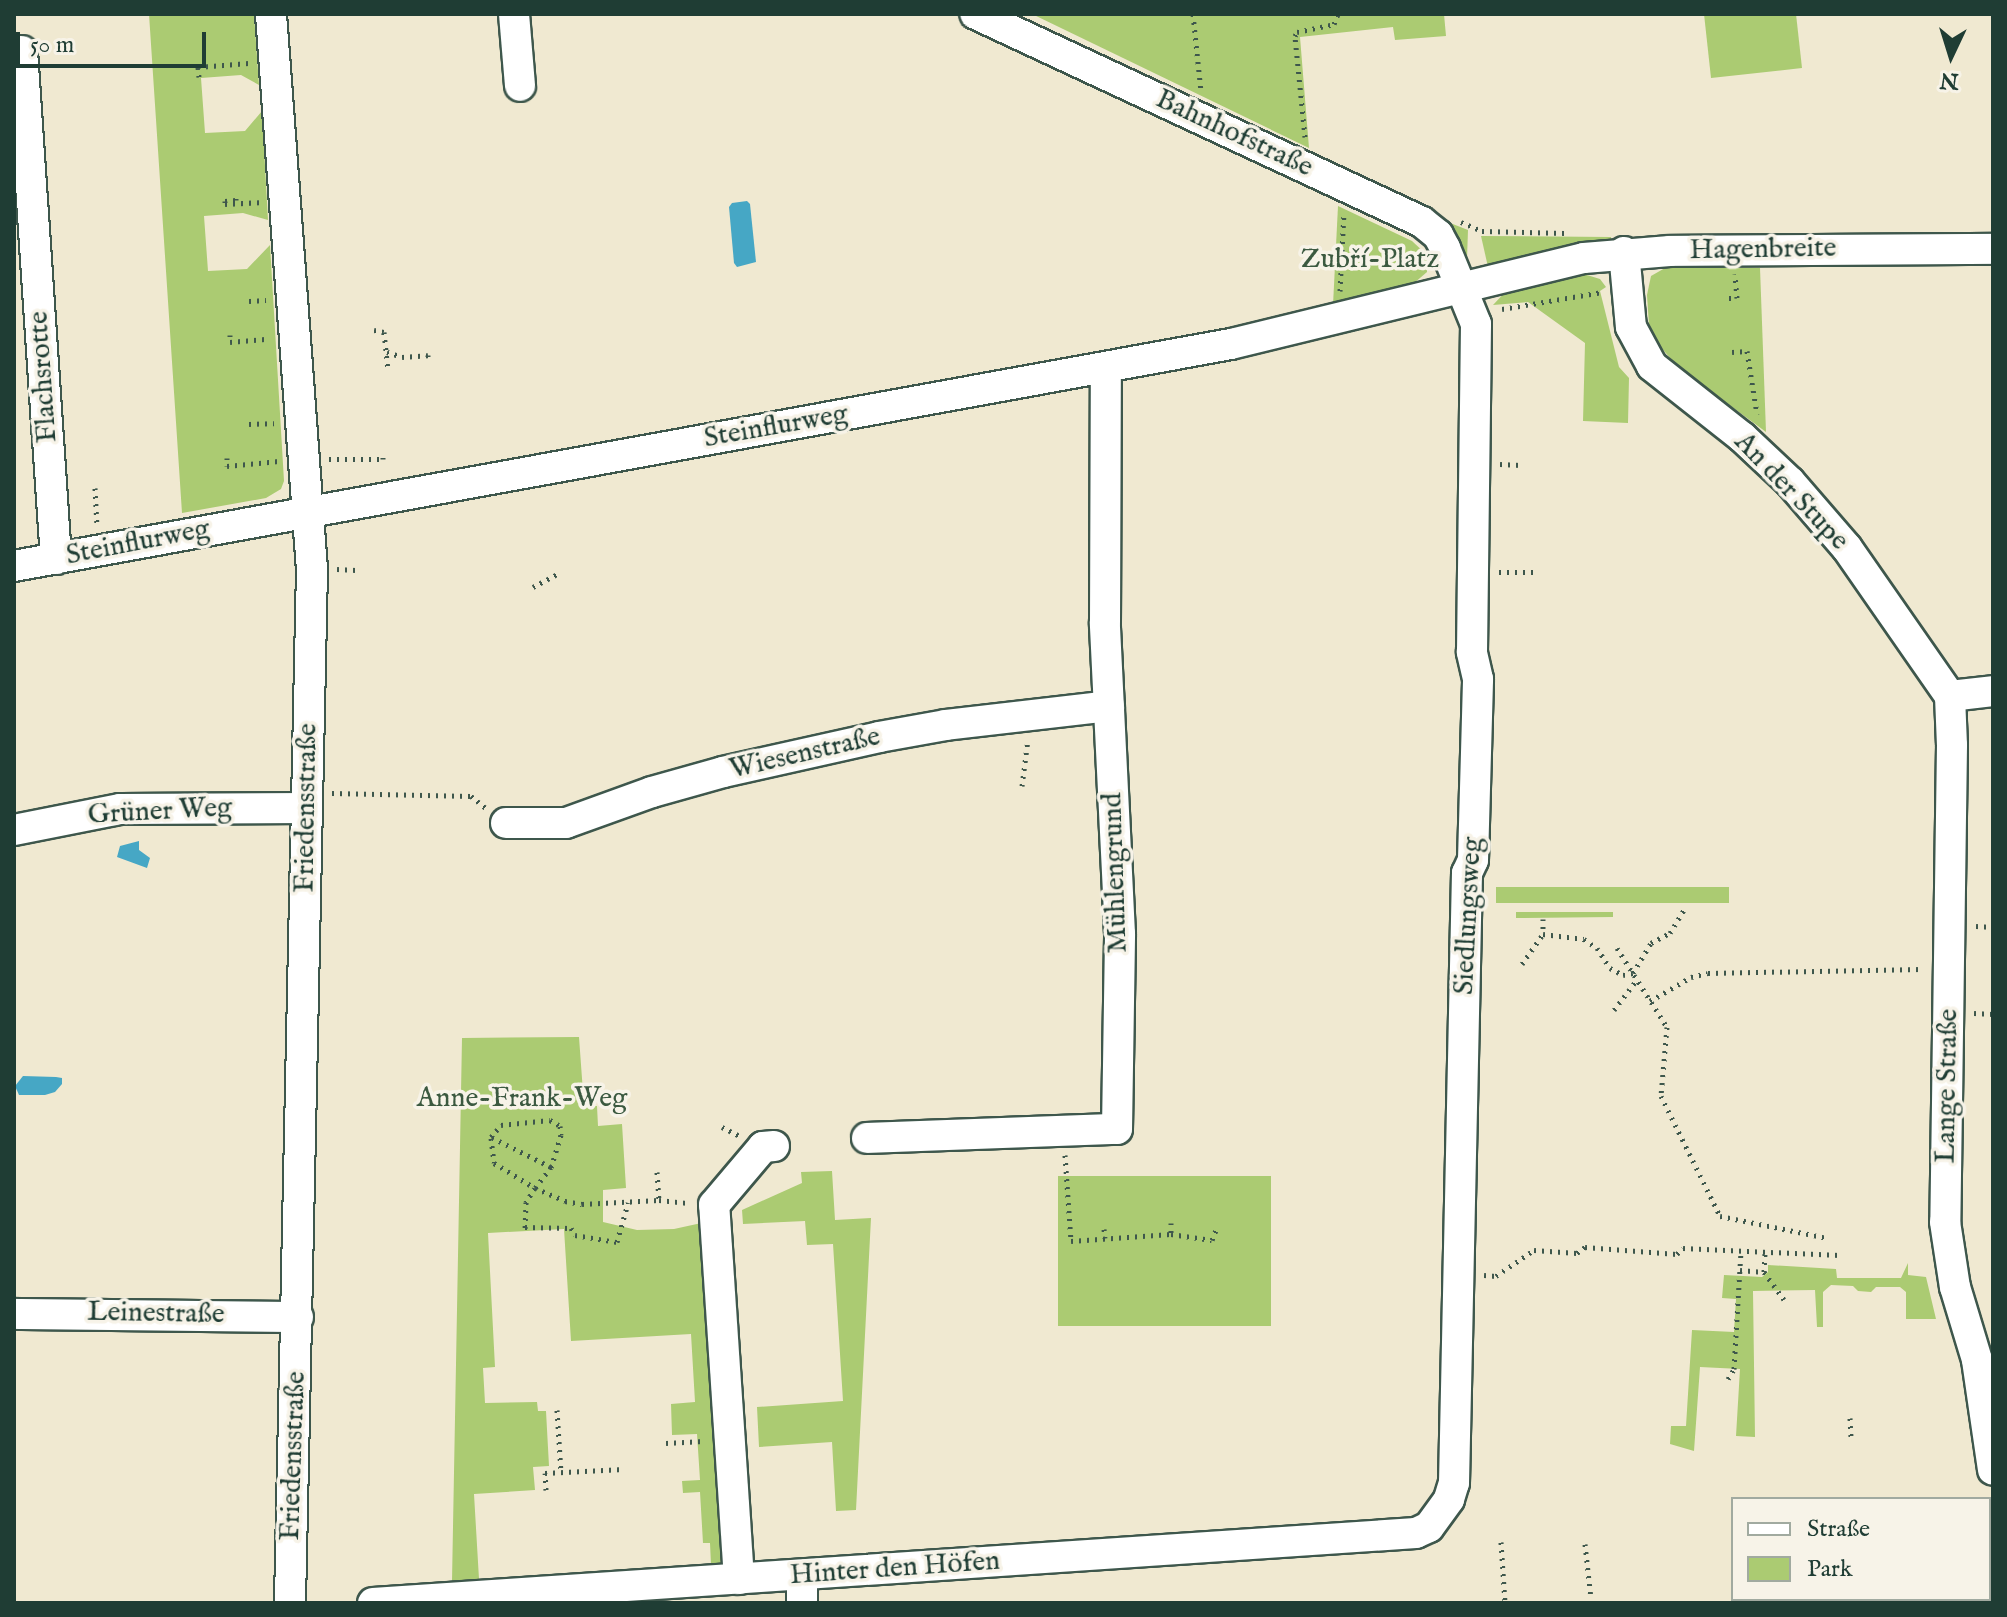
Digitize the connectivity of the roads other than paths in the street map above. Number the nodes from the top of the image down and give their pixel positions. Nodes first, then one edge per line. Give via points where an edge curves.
1 (271, 14) edge
2 (514, 14) edge
3 (975, 14) edge
4 (22, 51) dead end
5 (520, 86) dead end
6 (1993, 249) edge
7 (1624, 252) junction
8 (1534, 270) joint
9 (1466, 301) junction
10 (1106, 367) junction
11 (306, 512) junction
12 (56, 559) junction
13 (14, 566) edge
14 (1993, 691) edge
15 (1950, 696) junction
16 (1109, 706) junction
17 (307, 800) junction
18 (506, 823) road end
19 (14, 830) edge
20 (867, 1138) dead end
21 (774, 1146) dead end
22 (14, 1314) edge
23 (298, 1317) junction
24 (1985, 1360) edge
25 (1993, 1470) edge
26 (1416, 1533) joint
27 (739, 1579) junction
28 (802, 1589) edge
29 (290, 1603) edge
30 (373, 1603) edge

1 - 11 street, Friedensstraße
2 - 5 street
3 - 9 street, Bahnhofstraße via 1422,222 1438,235
4 - 12 street, Flachsrotte
6 - 7 street, Hagenbreite
7 - 8 street, Hagenbreite
7 - 15 street, An der Stupe via 1631,327 1652,366 1764,458 1847,548
8 - 9 street, Steinflurweg
9 - 10 street, Steinflurweg via 1338,320
9 - 26 street, Siedlungsweg via 1477,372 1472,652 1478,694 1473,860 1467,873 1454,1483 1439,1516
10 - 11 street, Steinflurweg
10 - 16 street, Mühlengrund
11 - 12 street, Steinflurweg
11 - 17 street, Friedensstraße via 312,569
12 - 13 street, Steinflurweg
14 - 15 street
15 - 24 street, Lange Straße via 1945,1222 1955,1287
16 - 18 street, Wiesenstraße via 946,725 812,751 652,792 566,823
16 - 20 street, Mühlengrund via 1120,934 1117,1129
17 - 19 street, Grüner Weg via 120,809
17 - 23 street, Friedensstraße
21 - 27 street via 763,1147 714,1205
22 - 23 street, Leinestraße
23 - 29 street, Friedensstraße
24 - 25 street, Lange Straße
26 - 28 street, Hinter den Höfen
27 - 28 street, Hinter den Höfen
27 - 30 street, Hinter den Höfen

